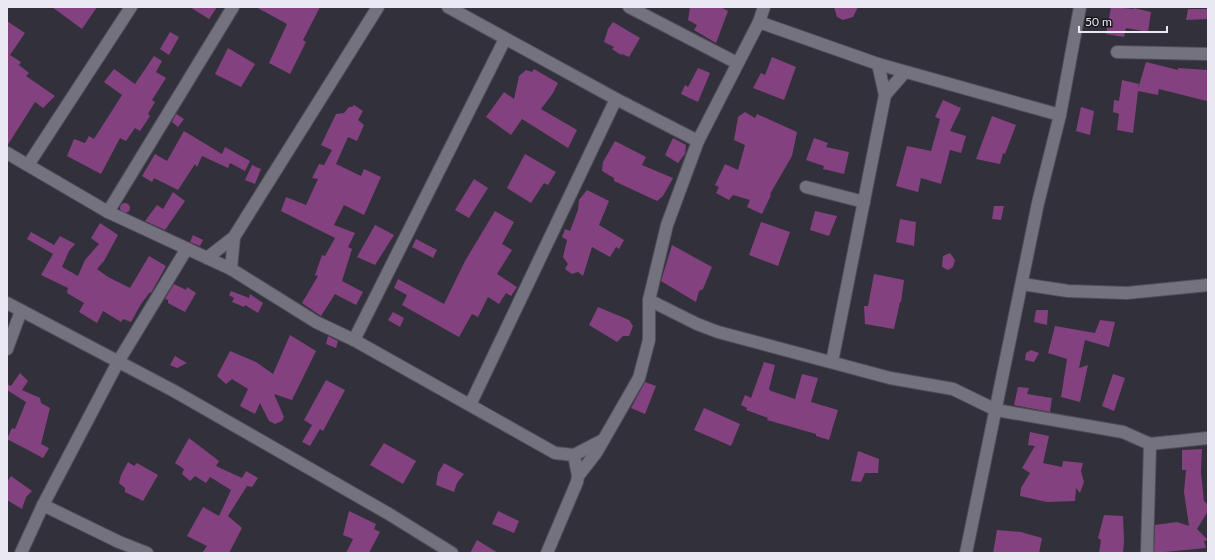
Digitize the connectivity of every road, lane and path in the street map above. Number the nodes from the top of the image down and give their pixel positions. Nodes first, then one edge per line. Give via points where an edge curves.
1 (131, 7) edge
2 (233, 7) edge
3 (378, 7) edge
4 (448, 7) edge
5 (629, 7) edge
6 (764, 7) edge
7 (1080, 7) edge
8 (759, 22) junction
9 (505, 39) junction
10 (1117, 52) dead end
11 (1208, 54) edge
12 (737, 64) junction
13 (878, 64) junction
14 (905, 72) junction
15 (886, 95) junction
16 (616, 99) junction
17 (1060, 115) junction
18 (698, 141) junction
19 (7, 153) edge
20 (28, 165) junction
21 (806, 187) dead end
22 (864, 202) junction
23 (108, 212) junction
24 (234, 237) junction
25 (186, 250) junction
26 (207, 258) junction
27 (231, 269) junction
28 (1022, 284) junction
29 (1208, 285) edge
30 (649, 300) junction
31 (7, 303) edge
32 (21, 311) junction
33 (354, 340) junction
34 (7, 349) edge
35 (118, 362) junction
36 (832, 362) junction
37 (470, 405) junction
38 (996, 410) junction
39 (1208, 438) edge
40 (601, 442) junction
41 (1150, 444) junction
42 (574, 455) junction
43 (578, 476) junction
44 (44, 505) junction
45 (21, 553) edge
46 (148, 553) edge
47 (452, 553) edge
48 (547, 553) edge
49 (966, 553) edge
50 (1147, 553) edge

1 - 20 street
2 - 23 street
3 - 24 street
4 - 9 street
5 - 12 street
6 - 8 street
7 - 17 street
8 - 12 street
8 - 13 street
9 - 16 street
9 - 33 street
10 - 11 street
12 - 18 street
13 - 14 street
13 - 15 street
14 - 15 street
14 - 17 street
15 - 22 street
16 - 18 street
16 - 37 street
17 - 28 street via 1038,203
18 - 30 street via 667,225
19 - 20 street
20 - 23 street
21 - 22 street
22 - 36 street
23 - 25 street
24 - 26 street
24 - 27 street
25 - 26 street
25 - 35 street
26 - 27 street
27 - 33 street via 316,322
28 - 29 street via 1068,291 1127,293
28 - 38 street
30 - 36 street via 718,332
30 - 40 street via 649,340 639,378
31 - 32 street
32 - 34 street
32 - 35 street
33 - 37 street
35 - 44 street
35 - 47 street via 237,427
36 - 38 street via 890,378 952,389
37 - 42 street via 556,454
38 - 41 street via 1123,432
38 - 49 street
39 - 41 street
40 - 42 street
40 - 43 street via 596,453
41 - 50 street
42 - 43 street
43 - 48 street
44 - 45 street
44 - 46 street via 119,542

